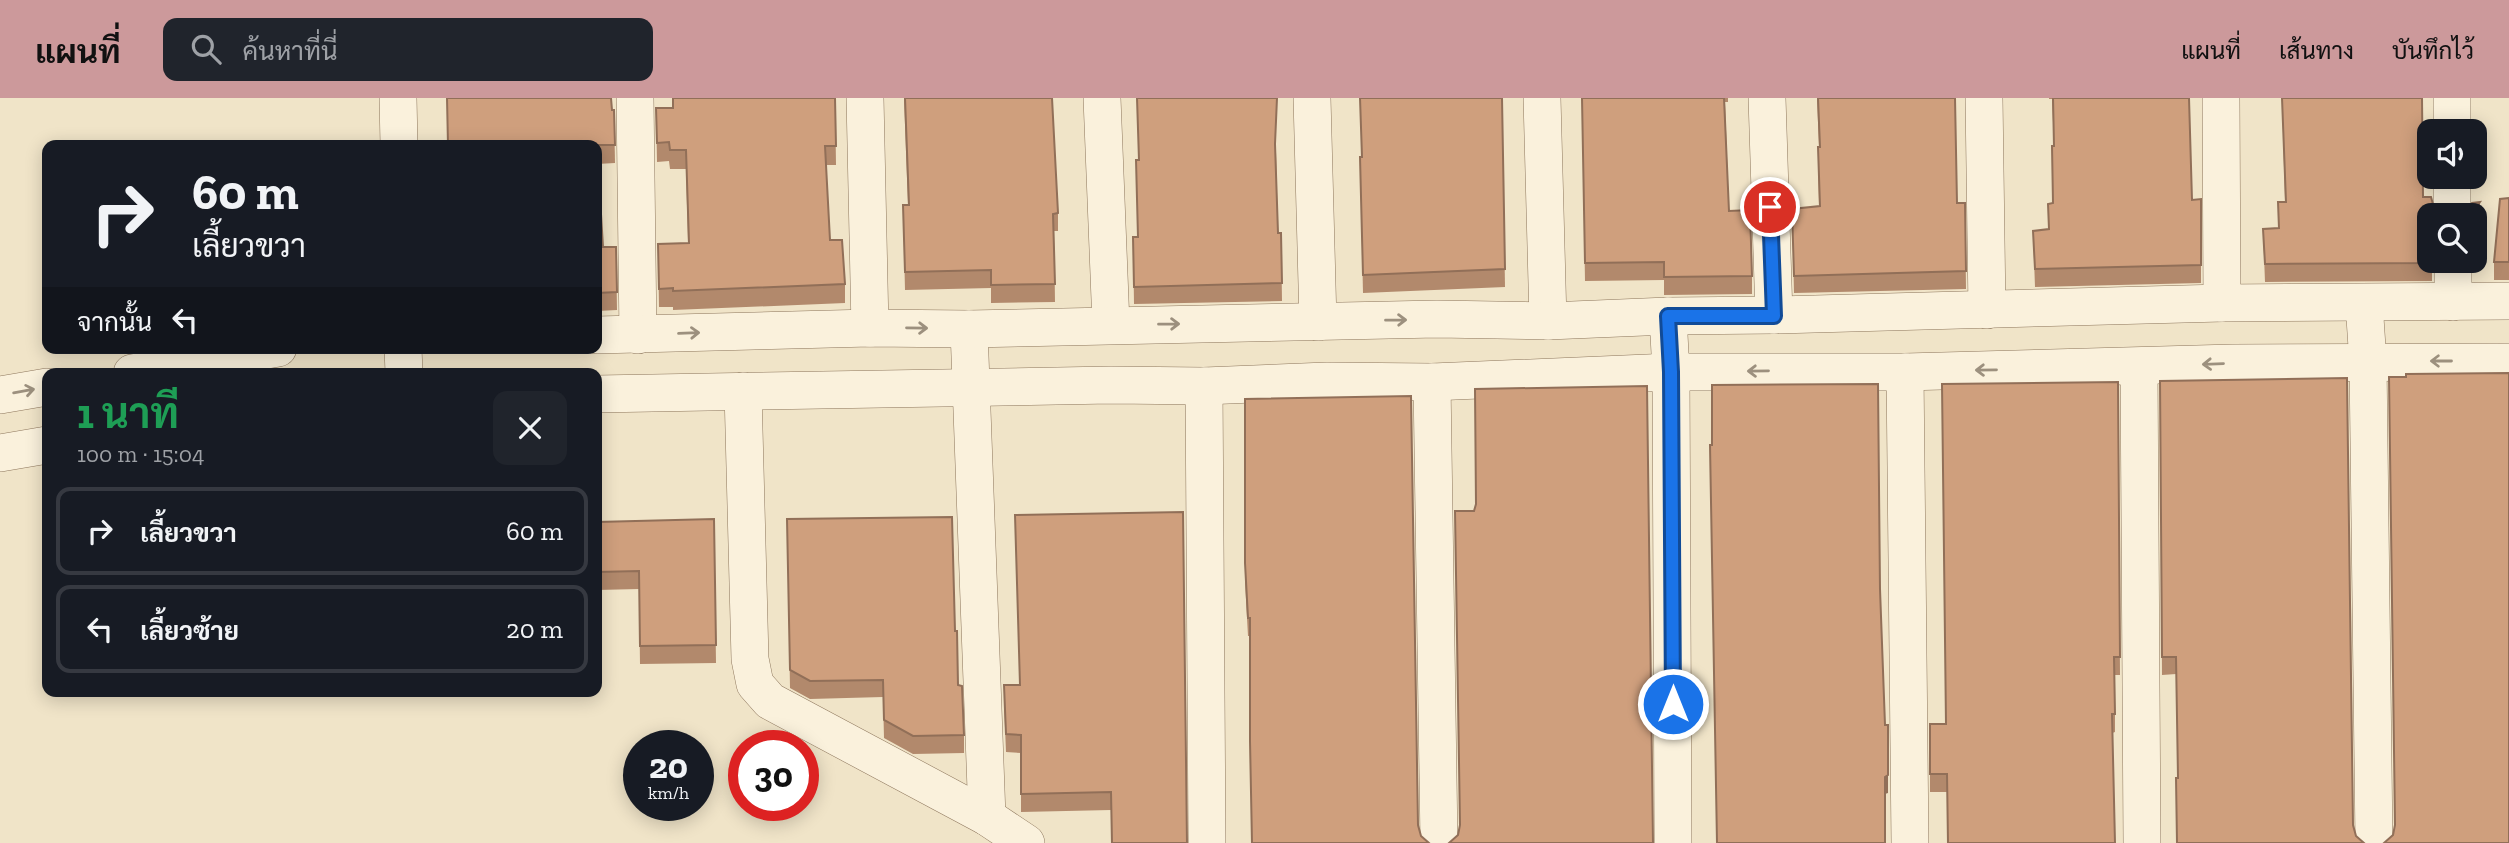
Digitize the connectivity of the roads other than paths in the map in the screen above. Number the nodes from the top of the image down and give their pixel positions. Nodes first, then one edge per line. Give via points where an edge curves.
1 (398, 98) edge
2 (635, 98) edge
3 (865, 98) edge
4 (1102, 98) edge
5 (1312, 98) edge
6 (1542, 98) edge
7 (1767, 98) edge
8 (1984, 98) edge
9 (2221, 98) edge
10 (2452, 98) edge
11 (2452, 119) edge
12 (398, 140) edge
13 (2453, 273) edge
14 (2509, 301) edge
15 (2453, 302) junction
16 (2222, 303) junction
17 (2364, 303) junction
18 (1987, 310) junction
19 (1668, 316) junction
20 (1774, 316) junction
21 (1548, 321) junction
22 (1318, 322) junction
23 (1111, 325) junction
24 (870, 328) junction
25 (969, 329) junction
26 (602, 335) edge
27 (638, 335) junction
28 (243, 354) edge
29 (2368, 362) junction
30 (2509, 362) edge
31 (2139, 367) junction
32 (161, 368) edge
33 (1671, 372) junction
34 (1905, 372) junction
35 (1432, 382) junction
36 (1204, 386) junction
37 (42, 388) edge
38 (970, 388) junction
39 (743, 391) junction
40 (602, 394) edge
41 (0, 395) edge
42 (42, 446) edge
43 (0, 453) edge
44 (987, 817) junction
45 (1026, 843) edge
46 (1208, 843) edge
47 (1439, 843) edge
48 (1674, 843) edge
49 (1910, 843) edge
50 (2142, 843) edge
51 (2374, 843) edge

1 - 12 street
2 - 27 street
3 - 24 street
4 - 23 street
5 - 22 street
6 - 21 street
7 - 20 street
8 - 18 street
9 - 16 street
10 - 11 street
13 - 15 street
14 - 15 street
15 - 17 street
16 - 17 street
16 - 18 street
17 - 29 street
18 - 20 street
19 - 20 street
19 - 21 street
19 - 33 street
22 -> 21 street
23 -> 22 street
23 - 25 street
24 -> 25 street
27 -> 24 street
25 - 38 street
26 - 27 street
28 - 32 street
30 -> 29 street
29 -> 31 street
29 - 51 street
31 -> 34 street
31 - 50 street
34 -> 33 street
33 - 35 street
33 - 48 street
34 - 49 street
35 - 36 street
35 - 47 street
36 - 38 street
36 - 46 street
41 -> 37 street
38 - 39 street
38 - 44 street
39 - 40 street
39 - 44 street via 750,659 755,684 770,701
42 - 43 street
44 - 45 street

